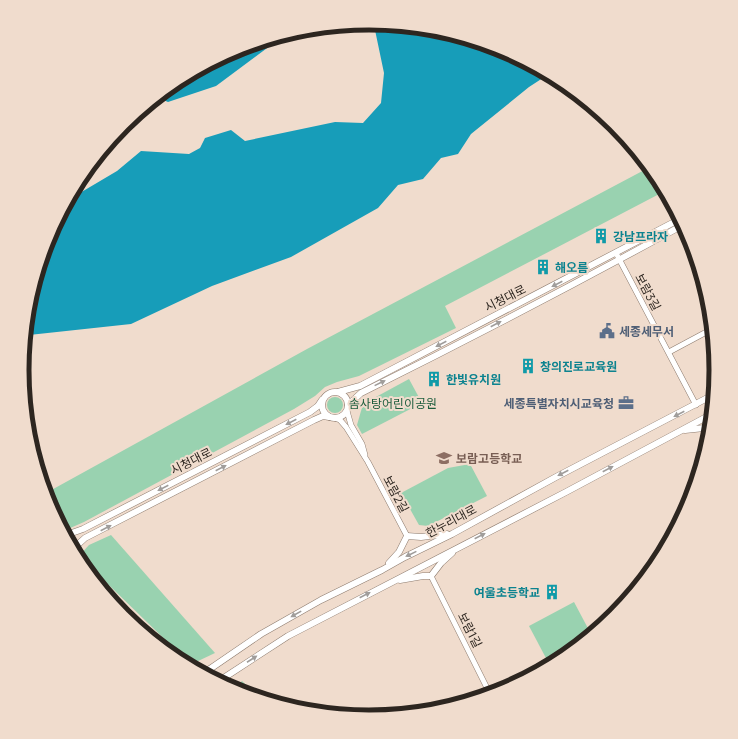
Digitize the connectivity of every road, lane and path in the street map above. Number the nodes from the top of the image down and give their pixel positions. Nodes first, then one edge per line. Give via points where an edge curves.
1 (675, 222) edge
2 (678, 228) edge
3 (616, 253) junction
4 (620, 260) junction
5 (707, 332) edge
6 (668, 352) junction
7 (338, 392) junction
8 (707, 399) edge
9 (322, 400) junction
10 (696, 405) junction
11 (348, 408) junction
12 (332, 417) junction
13 (705, 418) edge
14 (704, 428) edge
15 (680, 431) junction
16 (368, 462) junction
17 (72, 533) edge
18 (452, 534) junction
19 (407, 536) junction
20 (78, 544) edge
21 (458, 548) junction
22 (382, 570) junction
23 (431, 576) junction
24 (388, 584) junction
25 (209, 669) edge
26 (225, 677) edge
27 (487, 688) edge

1 - 3 street, 시청대로
2 - 4 street, 시청대로
3 - 4 street, 보람3길
3 -> 7 street, 시청대로 via 360,386
4 - 6 street, 보람3길
11 -> 4 street, 시청대로 via 361,392
5 - 6 street
6 - 10 street, 보람3길
7 - 9 street via 329,393
7 - 11 street via 346,396
8 - 10 street, 한누리대로
9 - 12 street via 323,410
9 -> 17 street, 시청대로 via 310,412
10 -> 18 street, 한누리대로
11 - 12 street via 343,415
11 - 16 street, 보람2길 via 351,425 362,444
12 - 16 street, 보람2길 via 340,420 346,427
20 -> 12 street, 시청대로 via 85,538 307,423 323,416
13 - 15 street
14 - 15 street
21 -> 15 street
16 - 19 street, 보람2길
18 - 19 street
18 -> 22 street, 한누리대로
19 - 22 street via 399,552
21 - 23 street
21 - 24 street
22 -> 25 street, 한누리대로 via 281,622
23 - 24 street via 408,578
23 - 27 street, 보람1길
26 -> 24 street via 288,636

